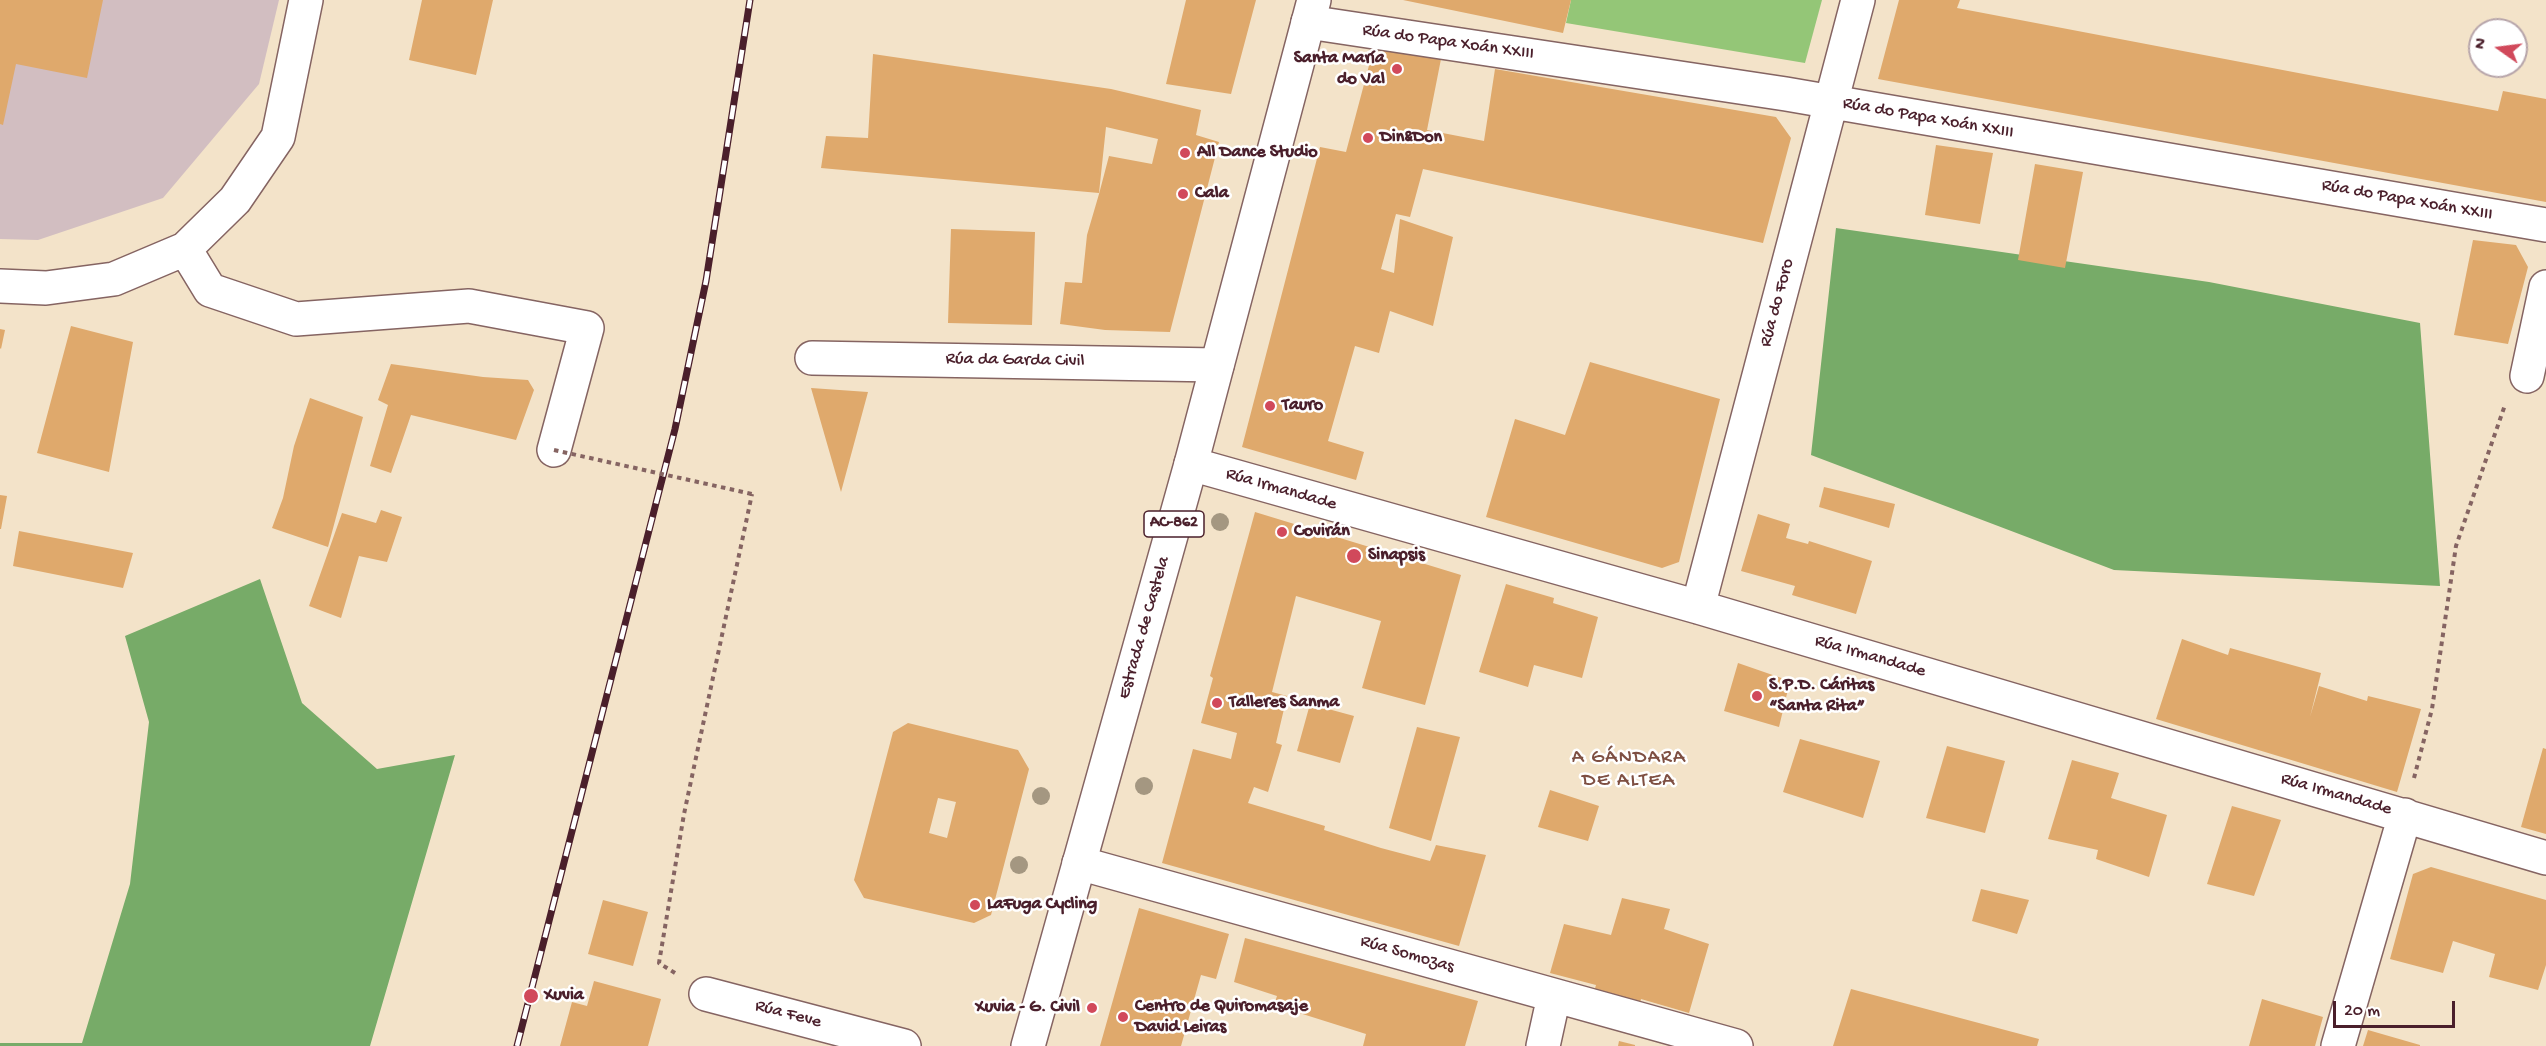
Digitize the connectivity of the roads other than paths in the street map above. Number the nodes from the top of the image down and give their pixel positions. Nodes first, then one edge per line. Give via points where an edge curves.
1 (306, 0) edge
2 (1858, 0) edge
3 (1311, 11) edge
4 (1830, 102) junction
5 (2546, 225) edge
6 (185, 249) junction
7 (0, 286) edge
8 (2546, 287) edge
9 (812, 358) dead end
10 (1217, 365) junction
11 (2527, 376) road end
12 (554, 450) road end
13 (1191, 464) junction
14 (1698, 607) junction
15 (2405, 815) junction
16 (2546, 858) edge
17 (1079, 863) junction
18 (706, 994) road end
19 (1554, 996) junction
20 (904, 1046) edge
21 (1028, 1046) edge
22 (1543, 1046) edge
23 (1736, 1046) edge
24 (2338, 1046) edge

1 - 6 street via 278,137 235,200
2 - 4 street, Rúa do Foro
3 - 4 street, Rúa do Papa Xoán XXIII
3 - 10 street, Estrada de Castela / AC-862
4 - 5 street, Rúa do Papa Xoán XXIII
4 - 14 street, Rúa do Foro
6 - 7 street via 114,279 46,288
6 - 12 street via 210,290 296,319 469,306 587,328
8 - 11 street
9 - 10 street, Rúa da Garda Civil
10 - 13 street, Estrada de Castela / AC-862
13 - 14 street, Rúa Irmandade
13 - 17 street, Estrada de Castela / AC-862
14 - 15 street, Rúa Irmandade
15 - 16 street, Rúa Irmandade
15 - 24 street
17 - 19 street, Rúa Somozas
17 - 21 street, Estrada de Castela / AC-862
18 - 20 street, Rúa Feve
19 - 22 street
19 - 23 street, Rúa Somozas

